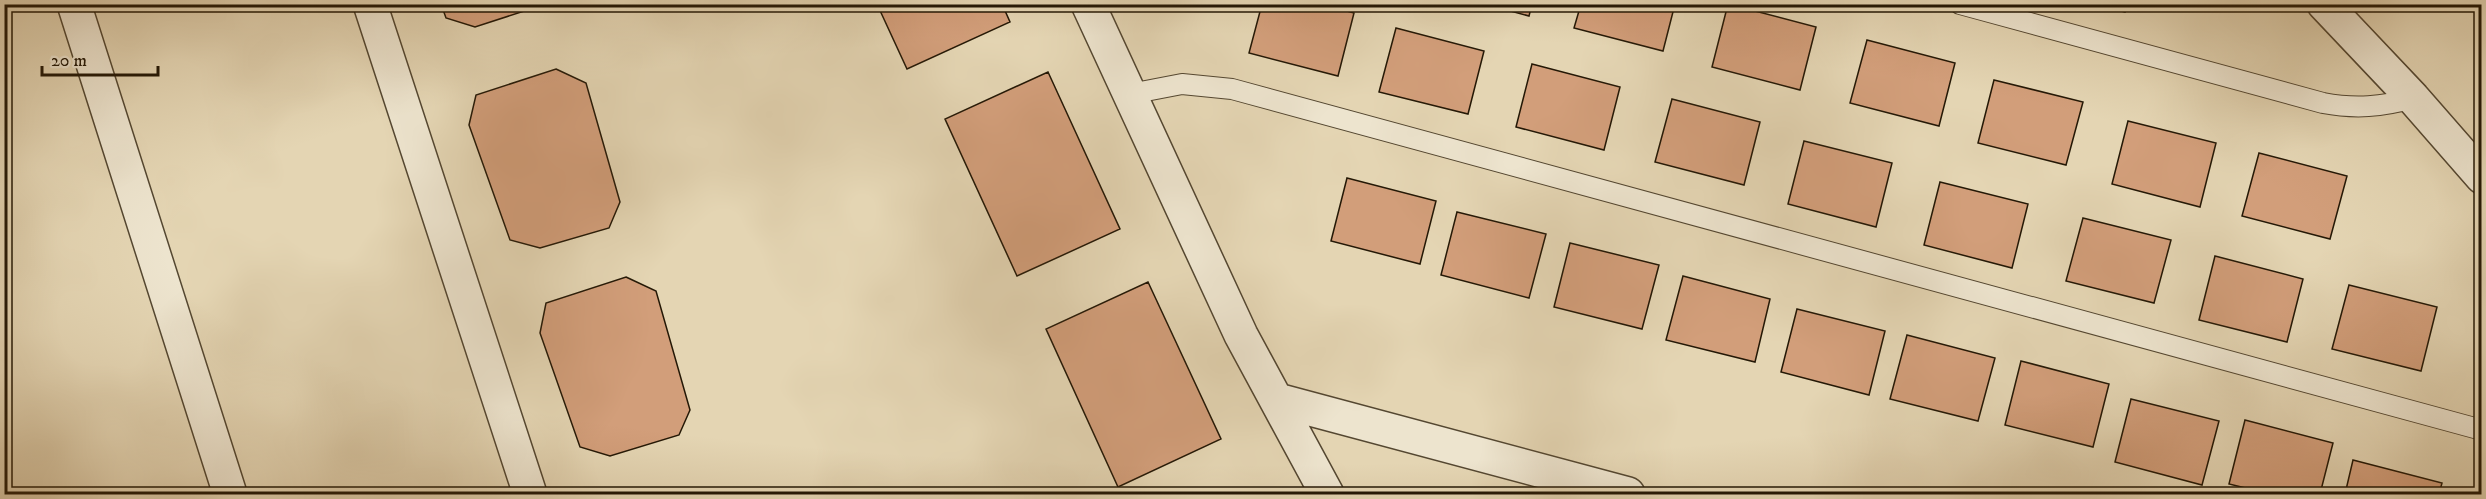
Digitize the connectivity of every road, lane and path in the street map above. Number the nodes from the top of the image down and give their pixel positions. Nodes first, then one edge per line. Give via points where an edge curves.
1 (74, 4) edge
2 (370, 4) edge
3 (1088, 4) edge
4 (1960, 4) edge
5 (2324, 4) edge
6 (1130, 94) junction
7 (2413, 98) junction
8 (2481, 177) edge
9 (1277, 400) junction
10 (2481, 430) edge
11 (230, 495) edge
12 (530, 495) edge
13 (1328, 495) edge
14 (1629, 495) edge

1 - 11 street
2 - 12 street
3 - 6 street
4 - 7 lane via 2323,103 2374,107
5 - 7 street
6 - 9 street via 1241,335
6 - 10 lane via 1182,84 1232,89
7 - 8 street
9 - 13 street
9 - 14 street

